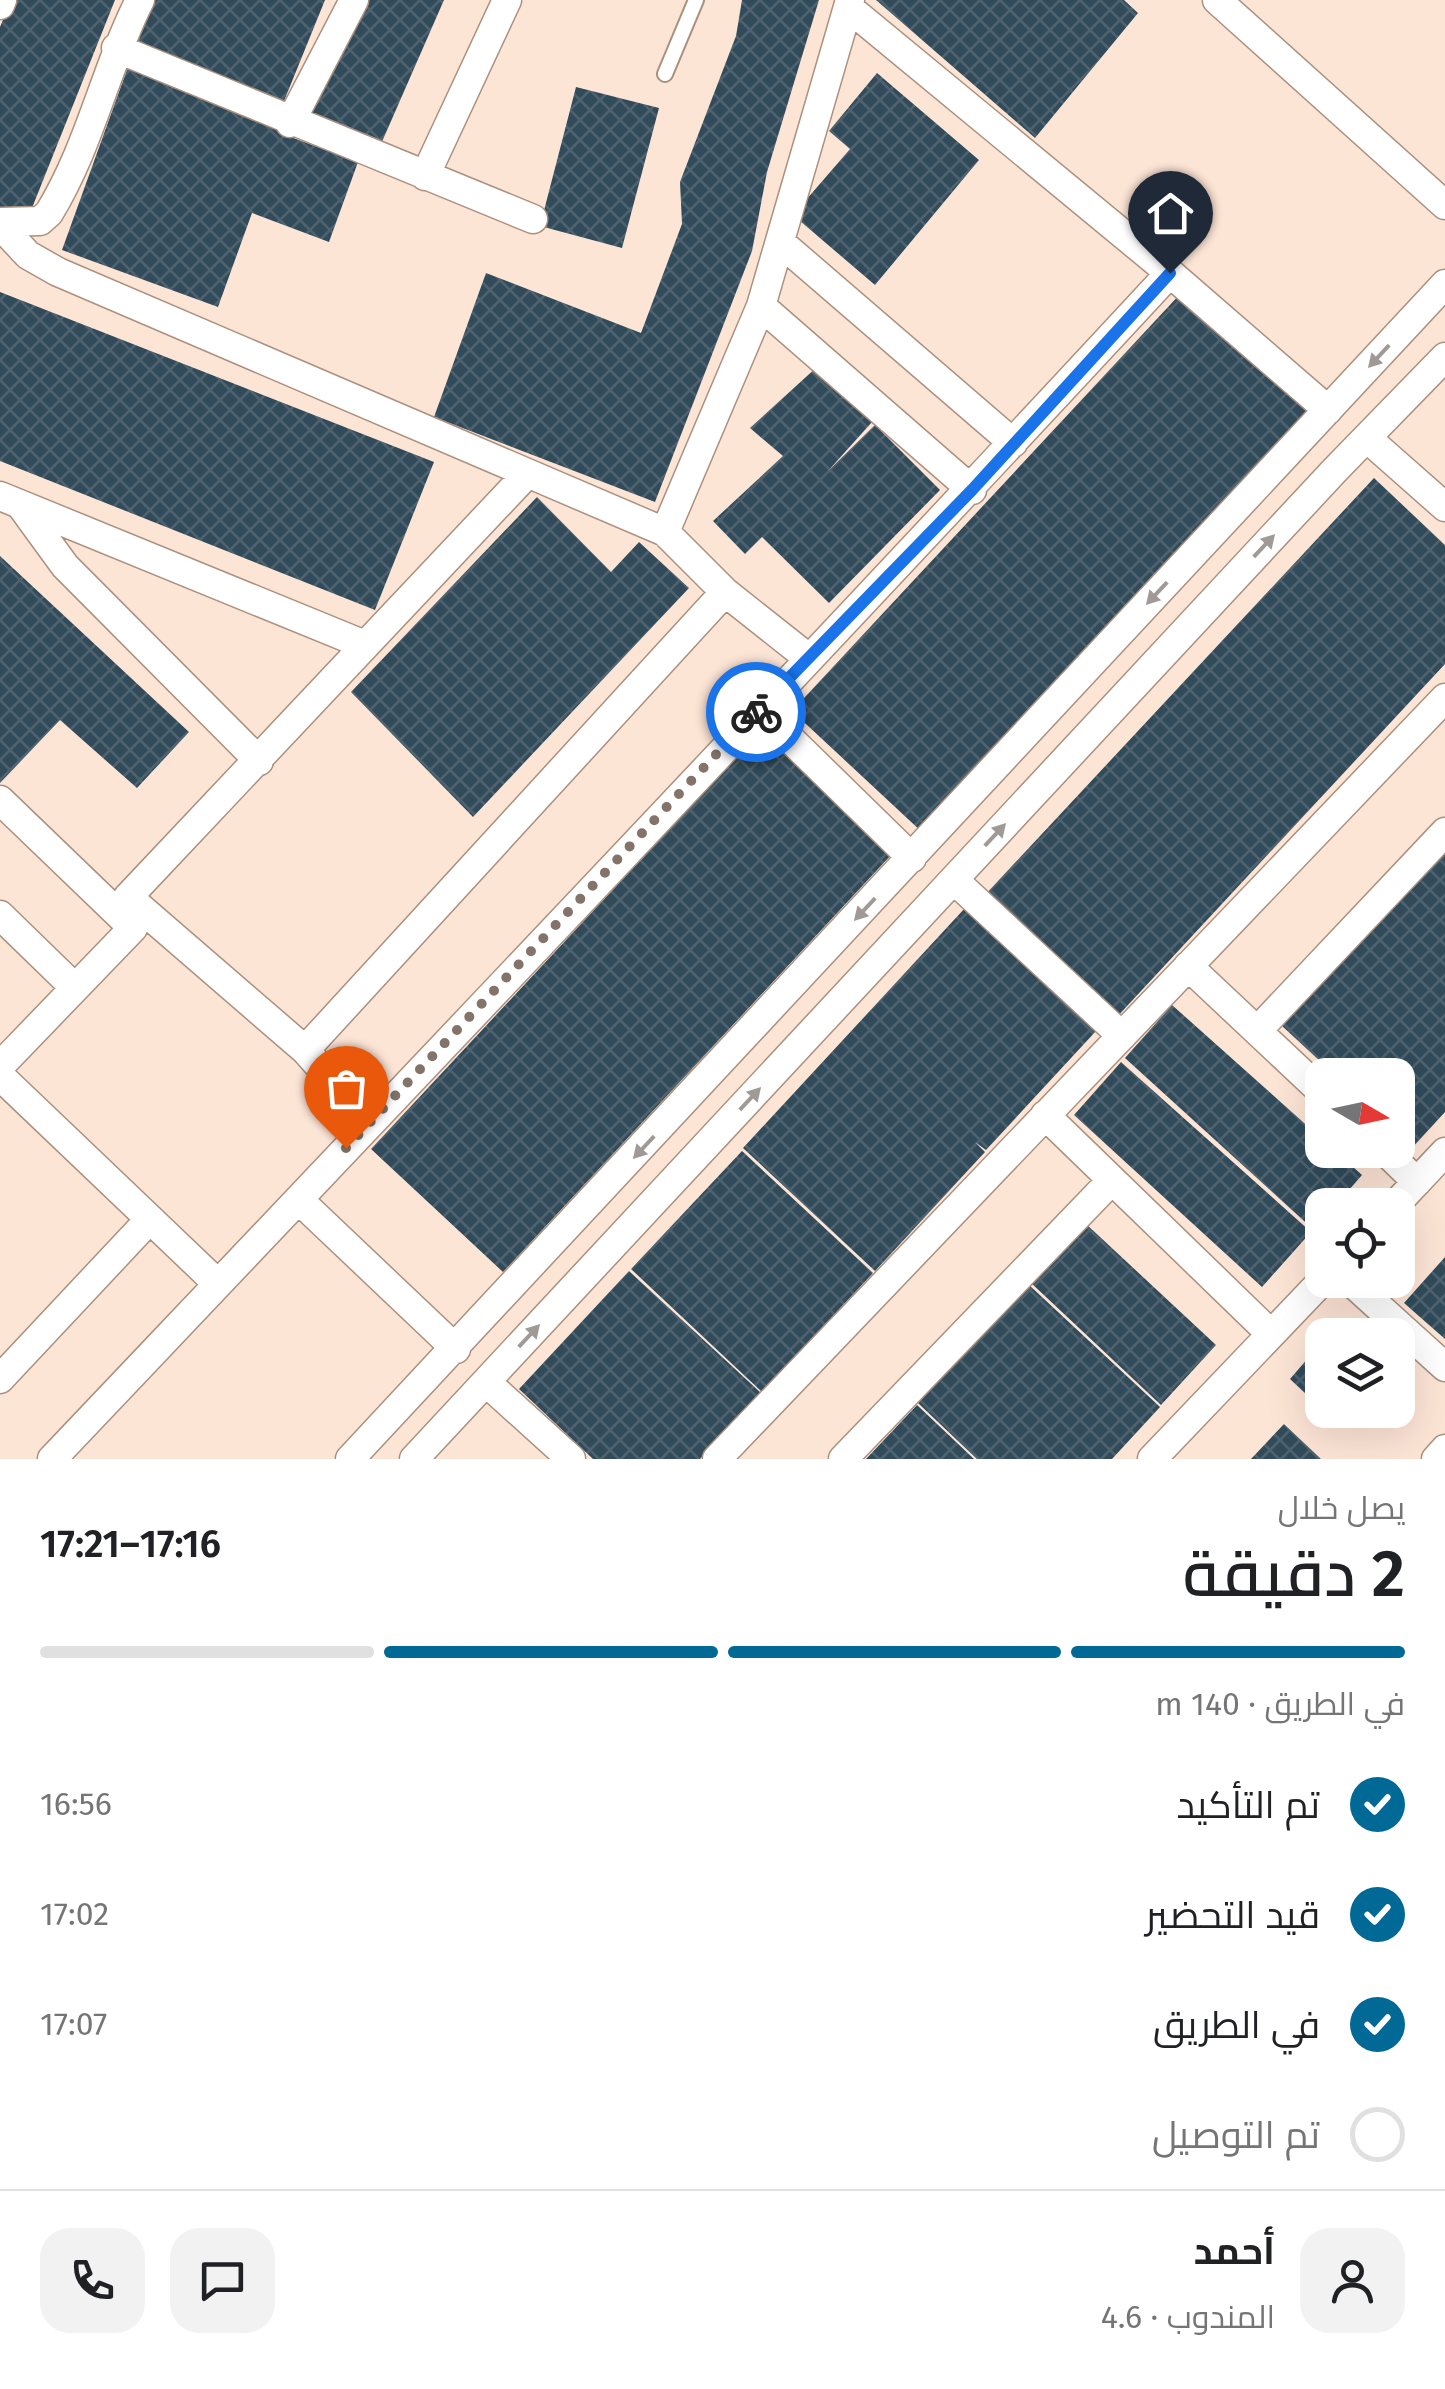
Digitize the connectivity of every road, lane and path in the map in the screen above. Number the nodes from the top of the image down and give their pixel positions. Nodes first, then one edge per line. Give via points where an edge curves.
1 (140, 0) edge
2 (354, 0) edge
3 (508, 0) edge
4 (696, 0) edge
5 (1217, 0) edge
6 (849, 4) edge
7 (116, 48) junction
8 (664, 74) dead end
9 (290, 122) junction
10 (425, 176) junction
11 (1445, 205) edge
12 (533, 219) dead end
13 (0, 224) edge
14 (780, 242) junction
15 (1170, 273) junction
16 (1445, 284) edge
17 (761, 306) junction
18 (1445, 358) edge
19 (1328, 410) junction
20 (1301, 438) junction
21 (1368, 439) junction
22 (1013, 442) junction
23 (1335, 470) junction
24 (526, 476) junction
25 (972, 490) junction
26 (11, 502) edge
27 (1445, 507) edge
28 (665, 532) junction
29 (725, 592) junction
30 (365, 644) junction
31 (807, 657) junction
32 (1445, 698) edge
33 (778, 727) dead end
34 (259, 761) junction
35 (0, 800) edge
36 (1445, 832) edge
37 (912, 858) junction
38 (954, 880) junction
39 (128, 897) junction
40 (0, 915) edge
41 (133, 928) junction
42 (1188, 966) junction
43 (75, 988) junction
44 (1258, 1031) junction
45 (1122, 1036) junction
46 (305, 1050) junction
47 (0, 1066) edge
48 (0, 1076) edge
49 (1305, 1076) edge
50 (1046, 1116) junction
51 (369, 1122) junction
52 (1445, 1152) edge
53 (1403, 1168) edge
54 (1112, 1180) junction
55 (1417, 1182) junction
56 (1411, 1188) edge
57 (299, 1200) junction
58 (150, 1220) junction
59 (218, 1284) junction
60 (1306, 1298) edge
61 (1369, 1298) edge
62 (1271, 1334) junction
63 (456, 1349) junction
64 (1445, 1367) edge
65 (0, 1379) edge
66 (486, 1382) junction
67 (390, 1418) junction
68 (1445, 1450) edge
69 (418, 1455) edge
70 (52, 1459) edge
71 (350, 1459) edge
72 (572, 1459) edge
73 (717, 1459) edge
74 (843, 1459) edge
75 (1152, 1459) edge
76 (1436, 1459) edge

1 - 7 street
2 - 9 street
3 - 10 street
4 - 8 lane
5 - 11 street
6 - 14 street
6 - 15 street
7 - 9 street
7 - 13 street via 88,137 49,212 40,221
9 - 10 street
10 - 12 street
13 - 24 street via 28,255 58,272
14 - 17 street
14 - 22 street
15 - 19 street
15 - 22 street
16 -> 19 street
17 - 25 street
17 - 28 street
18 - 21 street
19 - 20 street
20 - 23 street
20 -> 37 street
21 - 23 street
21 - 27 street
22 - 25 street
38 -> 23 street
24 - 28 street
24 - 30 street
25 - 31 street
26 - 30 street
26 - 34 street via 65,566
28 - 29 street
29 - 31 street
29 - 46 street
30 - 34 street
31 - 51 street
32 - 42 street
33 - 37 street
34 - 39 street
35 - 41 street
36 - 44 street
37 -> 63 street
38 - 45 street
66 -> 38 street
39 - 41 street
39 - 46 street
40 - 43 street
41 - 43 street
42 - 44 street
42 - 45 street
43 - 47 street
44 - 49 street
45 - 50 street
46 - 51 street
48 - 58 street
50 - 54 street
50 - 73 street
51 - 57 street
52 - 55 street
53 - 55 street
54 - 62 street
54 - 74 street
55 - 56 street
57 - 59 street
57 - 63 street
58 - 59 street
58 - 65 street
59 - 70 street
60 - 62 street
61 - 64 street
62 - 75 street
63 - 67 street
66 - 69 street
66 - 72 street
67 - 69 street
67 - 71 street
68 - 76 street

